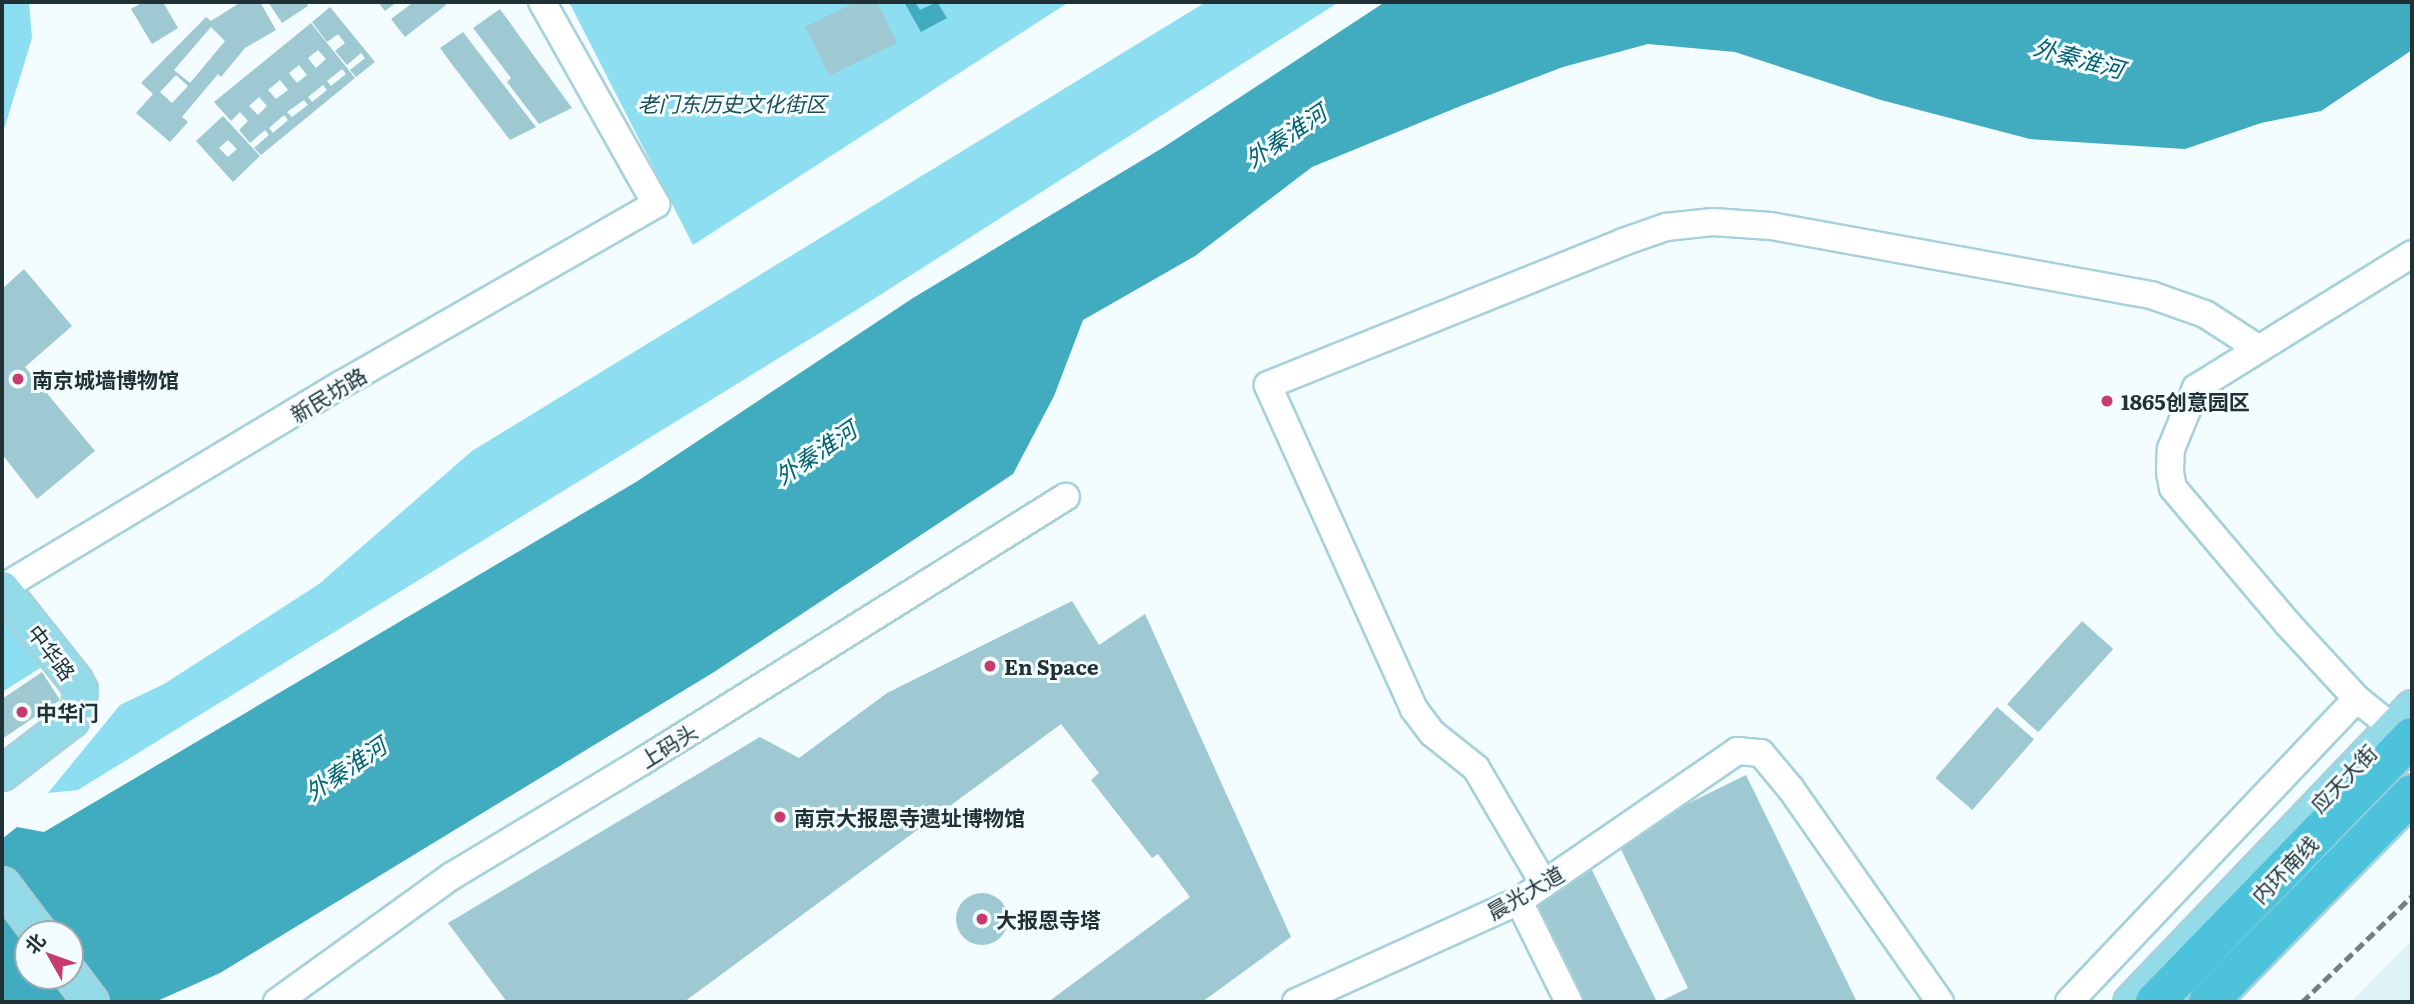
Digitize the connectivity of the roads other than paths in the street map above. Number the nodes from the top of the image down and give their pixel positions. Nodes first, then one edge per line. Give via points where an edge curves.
1 (542, 2) edge
2 (2412, 254) edge
3 (2259, 349) junction
4 (1066, 497) dead end
5 (2, 588) edge
6 (2357, 699) junction
7 (2405, 724) edge
8 (2, 773) edge
9 (2412, 794) edge
10 (2412, 814) edge
11 (2, 884) edge
12 (1544, 884) junction
13 (1519, 901) junction
14 (29, 920) edge
15 (277, 1002) edge
16 (1296, 1002) edge
17 (1569, 1002) edge
18 (1940, 1002) edge
19 (2069, 1002) edge
20 (2130, 1002) edge
21 (2155, 1002) edge
22 (2208, 1002) edge
23 (2231, 1002) edge

1 - 5 street, 新民坊路 via 656,204 342,384
2 - 3 street
3 - 6 street via 2196,388 2171,449 2173,488
3 - 12 street via 2205,314 2151,295 1771,226 1713,222 1666,226 1268,385 1414,709 1432,733 1476,768
4 - 15 street, 上码头 via 452,876
5 - 8 main road, 中华路 via 80,690 71,720
6 - 7 street
6 - 19 street
7 - 20 main road, 应天大街
7 - 21 highway, 内环南线
9 - 22 highway, 内环南线
10 - 23 main road
11 - 14 main road
12 - 13 street, 晨光大道
12 - 18 street, 晨光大道 via 1737,751 1760,753 1791,789
13 - 16 street, 晨光大道
13 - 17 street

